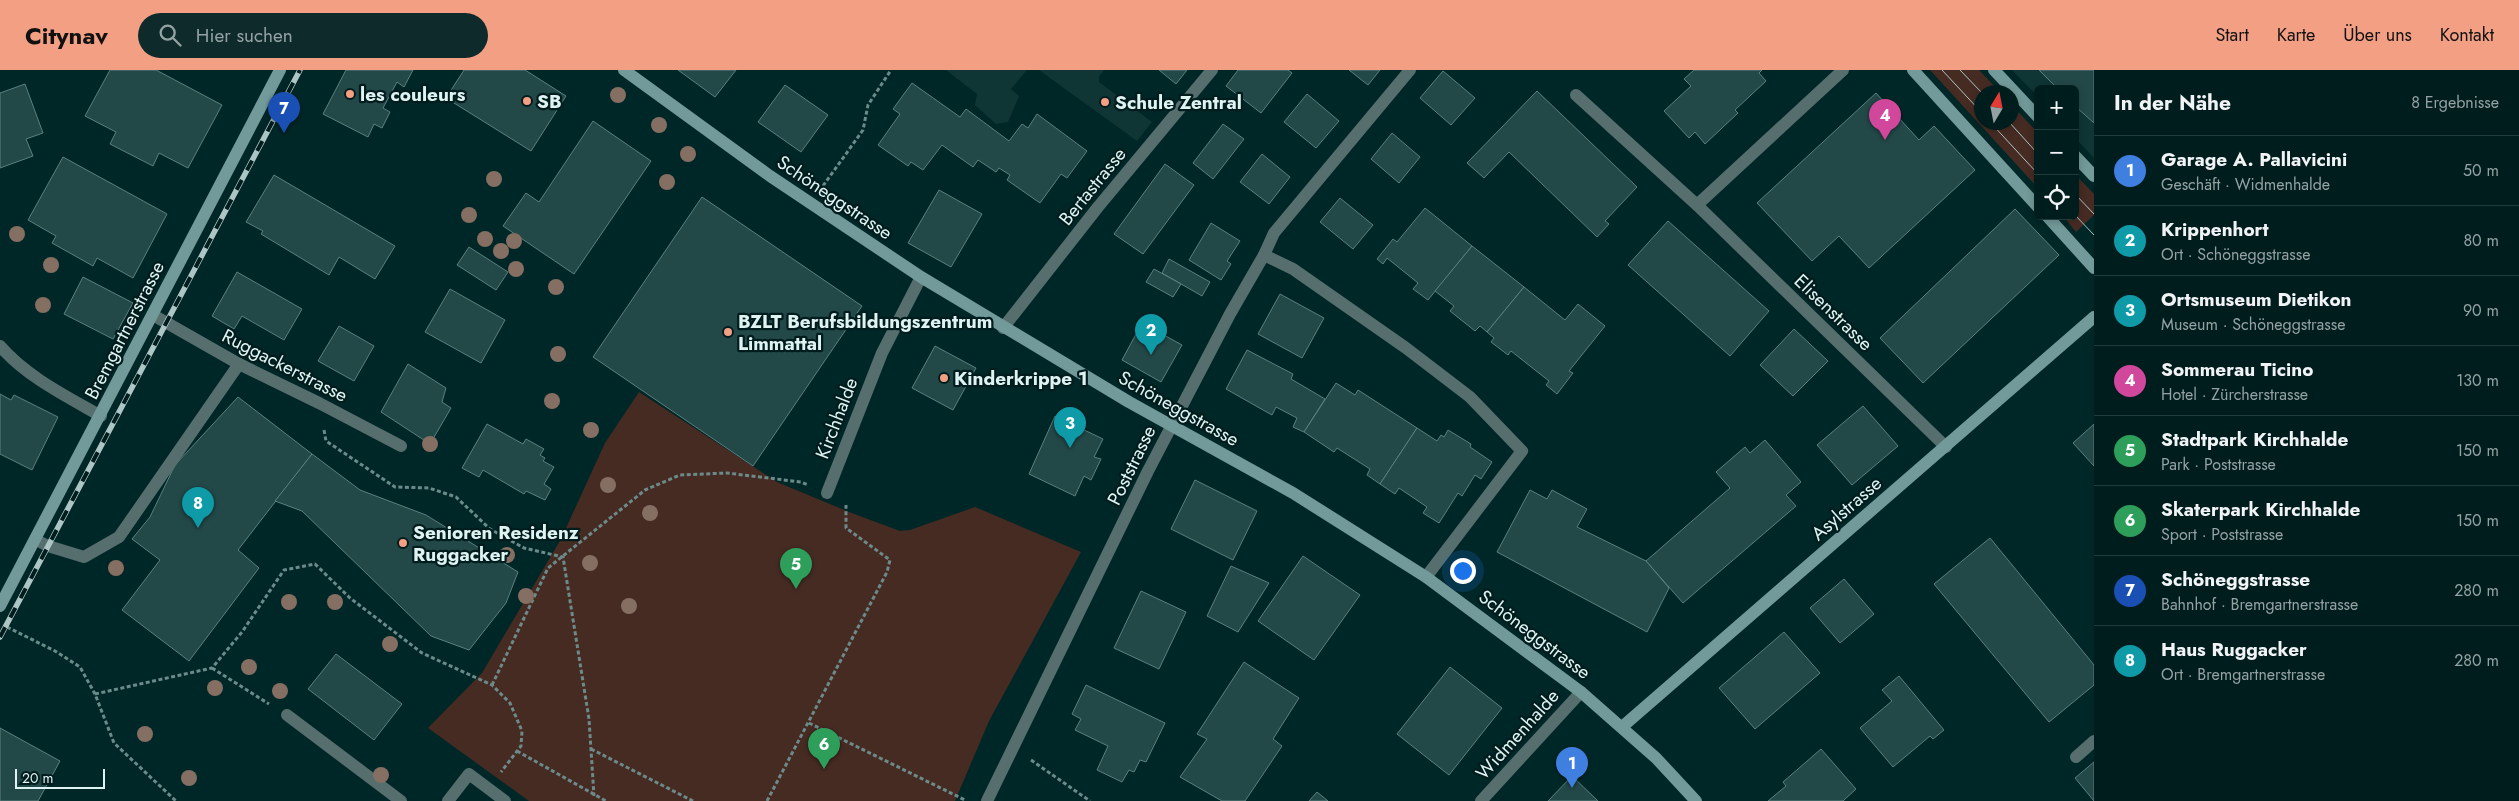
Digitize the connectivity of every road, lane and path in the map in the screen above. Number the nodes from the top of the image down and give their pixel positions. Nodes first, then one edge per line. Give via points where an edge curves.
1 (280, 70) edge
2 (624, 70) edge
3 (892, 70) edge
4 (1212, 70) edge
5 (1410, 70) edge
6 (1843, 70) edge
7 (1913, 70) edge
8 (1994, 70) edge
9 (1576, 95) dead end
10 (2034, 113) edge
11 (2079, 160) edge
12 (2094, 176) edge
13 (811, 203) junction
14 (2034, 203) edge
15 (1697, 205) junction
16 (2051, 220) edge
17 (1264, 255) junction
18 (2094, 268) edge
19 (921, 277) junction
20 (153, 315) junction
21 (2094, 317) edge
22 (1003, 328) junction
23 (0, 346) edge
24 (239, 364) junction
25 (319, 403) junction
26 (101, 416) junction
27 (1171, 426) junction
28 (400, 446) dead end
29 (1946, 447) junction
30 (827, 493) junction
31 (36, 540) junction
32 (563, 557) junction
33 (1426, 577) junction
34 (0, 606) edge
35 (0, 624) edge
36 (212, 668) junction
37 (492, 685) junction
38 (1580, 692) junction
39 (96, 694) junction
40 (287, 715) joint
41 (809, 723) junction
42 (1622, 727) junction
43 (2094, 742) edge
44 (591, 748) junction
45 (1013, 750) junction
46 (517, 751) junction
47 (2076, 757) dead end
48 (489, 789) junction
49 (594, 796) junction
50 (176, 801) edge
51 (401, 801) edge
52 (448, 801) edge
53 (505, 801) edge
54 (606, 801) edge
55 (693, 801) edge
56 (766, 801) edge
57 (968, 801) edge
58 (987, 801) edge
59 (1090, 801) edge
60 (1481, 801) edge
61 (1696, 801) edge

1 - 20 street, Bremgartnerstrasse
2 - 13 street, Schöneggstrasse
3 - 13 path via 868,106 862,130
4 - 22 street, Bertastrasse
5 - 17 street, Poststrasse via 1274,233
6 - 15 street
7 - 14 street
8 - 10 street
9 - 15 street, Elisenstrasse
11 - 12 street
13 - 19 street, Schöneggstrasse
15 - 29 street, Elisenstrasse
16 - 18 street
17 - 27 street, Poststrasse
17 - 33 street via 1292,269 1406,348 1470,397 1522,451
19 - 22 street, Schöneggstrasse
19 - 30 street, Kirchhalde via 882,353
20 - 24 street, Ruggackerstrasse
20 - 26 street, Bremgartnerstrasse
21 - 29 street, Asylstrasse
22 - 27 street, Schöneggstrasse
23 - 26 street via 8,356 51,388
24 - 25 street, Ruggackerstrasse
24 - 31 street via 119,536 84,557
25 - 28 street, Ruggackerstrasse
25 - 32 path via 326,441 395,486 428,488 456,497 490,529 524,548
26 - 31 street, Bremgartnerstrasse
27 - 33 street, Schöneggstrasse via 1293,493
27 - 45 street, Poststrasse
29 - 42 street, Asylstrasse
30 - 32 path via 801,482 727,473 680,475 645,490
30 - 41 path via 846,500 846,528 890,560 887,572
31 - 34 street, Bremgartnerstrasse
32 - 37 path via 548,568
32 - 44 path
33 - 38 street, Schöneggstrasse
35 - 39 path via 80,666
36 - 37 path via 242,632 284,570 314,564 350,598 422,653
36 - 39 path
36 - 40 path
37 - 46 path via 510,703 522,731 521,746
38 - 42 street, Schöneggstrasse
38 - 60 street, Widmenhalde
39 - 50 path via 114,743
40 - 51 street
41 - 56 path
41 - 57 path
42 - 61 street, Schöneggstrasse
43 - 47 street
44 - 49 path
44 - 55 path
45 - 58 street, Poststrasse
45 - 59 path
46 - 48 path
46 - 49 path
48 - 52 street via 469,774
48 - 53 street
49 - 54 path

